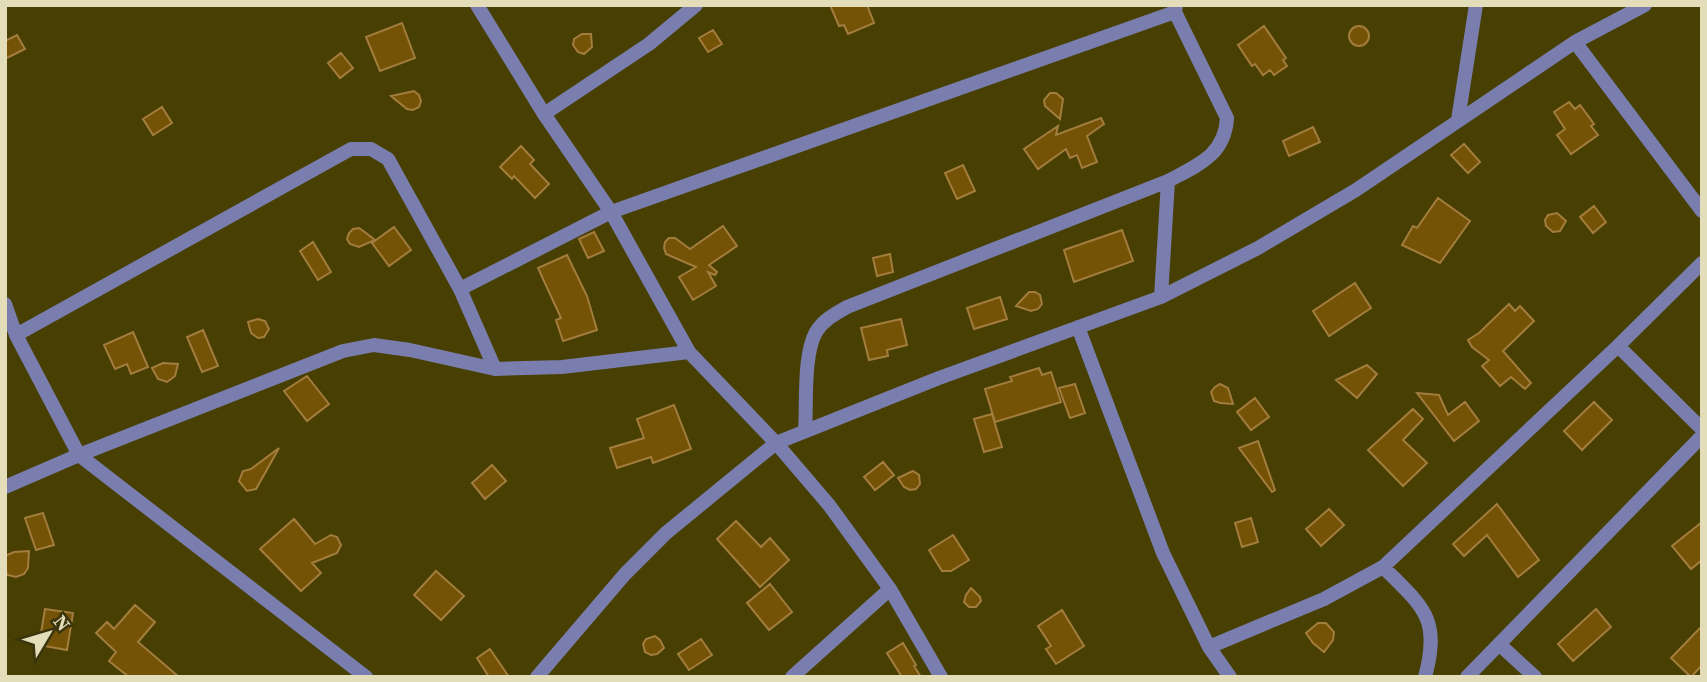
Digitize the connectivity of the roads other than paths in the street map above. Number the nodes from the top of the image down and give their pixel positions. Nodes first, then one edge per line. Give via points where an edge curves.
1 (478, 5) edge
2 (696, 5) edge
3 (1476, 5) edge
4 (1645, 5) edge
5 (1176, 9) edge
6 (1575, 42) junction
7 (544, 114) junction
8 (1458, 120) junction
9 (1168, 181) junction
10 (1702, 211) edge
11 (611, 212) junction
12 (1702, 263) edge
13 (460, 289) junction
14 (1161, 297) junction
15 (5, 304) edge
16 (1078, 327) junction
17 (16, 335) junction
18 (1618, 346) junction
19 (689, 352) junction
20 (495, 369) junction
21 (1702, 429) edge
22 (806, 431) junction
23 (1702, 436) edge
24 (776, 443) junction
25 (79, 455) junction
26 (5, 487) edge
27 (1383, 568) junction
28 (890, 589) junction
29 (1499, 644) junction
30 (1209, 647) junction
31 (366, 677) edge
32 (537, 677) edge
33 (792, 677) edge
34 (942, 677) edge
35 (1230, 677) edge
36 (1425, 677) edge
37 (1467, 677) edge
38 (1535, 677) edge

1 - 7 street
2 - 7 street via 649,44
3 - 8 street
4 - 6 street
5 - 9 street via 1227,118 1227,133 1203,162
5 - 11 street
6 - 8 street
6 - 10 street
7 - 11 street
8 - 14 street via 1335,203
9 - 14 street
9 - 22 street via 829,318 810,347
11 - 13 street
11 - 19 street
12 - 18 street
13 - 17 street via 388,159 371,149 351,149
13 - 20 street
14 - 16 street
15 - 17 street
16 - 22 street
16 - 30 street via 1163,553
17 - 25 street
18 - 21 street
18 - 27 street
19 - 20 street via 562,367
19 - 24 street
20 - 25 street via 374,345 343,351
22 - 24 street
23 - 29 street
24 - 28 street via 829,505
24 - 32 street via 658,541
25 - 26 street
25 - 31 street
27 - 30 street via 1324,599
27 - 36 street via 1426,615 1432,638
28 - 33 street
28 - 34 street
29 - 37 street
29 - 38 street
30 - 35 street

